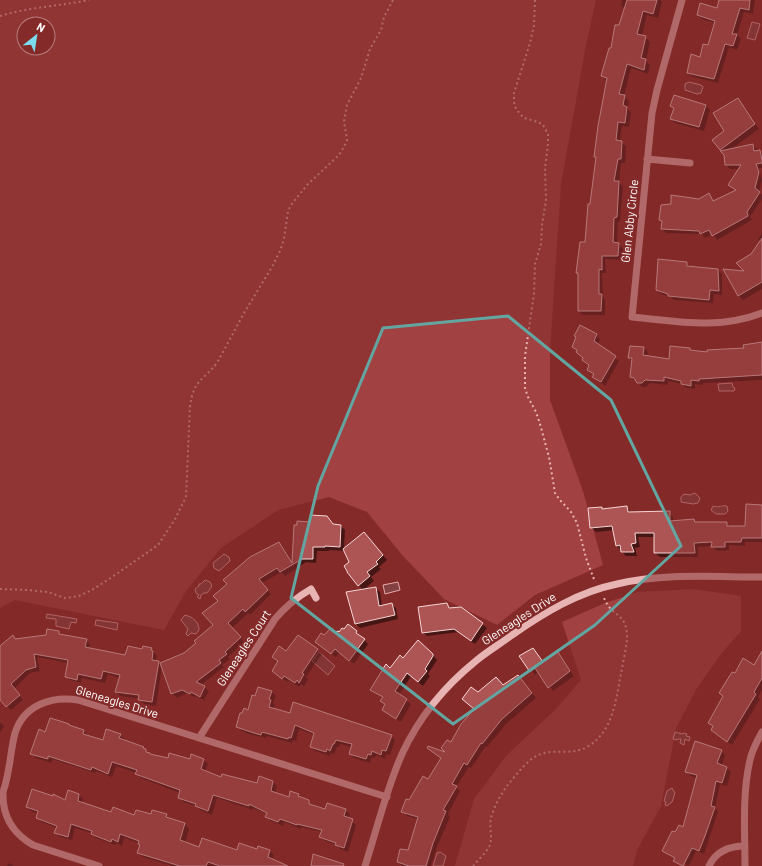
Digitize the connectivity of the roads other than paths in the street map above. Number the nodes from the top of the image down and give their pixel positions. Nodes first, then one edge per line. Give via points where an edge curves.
1 (682, 0) edge
2 (647, 159) junction
3 (690, 163) dead end
4 (762, 313) edge
5 (762, 577) edge
6 (316, 598) dead end
7 (762, 732) edge
8 (199, 738) junction
9 (387, 798) junction
10 (745, 846) junction
11 (99, 866) edge
12 (365, 866) edge
13 (709, 866) edge
14 (745, 866) edge

1 - 2 street, Glen Abby Circle via 657,90
2 - 3 street
2 - 4 street, Glen Abby Circle via 632,317 720,324
5 - 9 street, Gleneagles Drive via 664,577 623,583 599,589 547,612 478,659 456,678 428,710 403,753
6 - 8 street, Gleneagles Court via 311,588 285,607
7 - 10 street via 750,759 747,775
8 - 9 street, Gleneagles Drive
8 - 11 street, Gleneagles Drive via 66,698 43,702 28,712 15,733 3,792 2,801 8,823 23,840 33,845
9 - 12 street, Gleneagles Drive
10 - 13 street via 734,846 719,852
10 - 14 street

